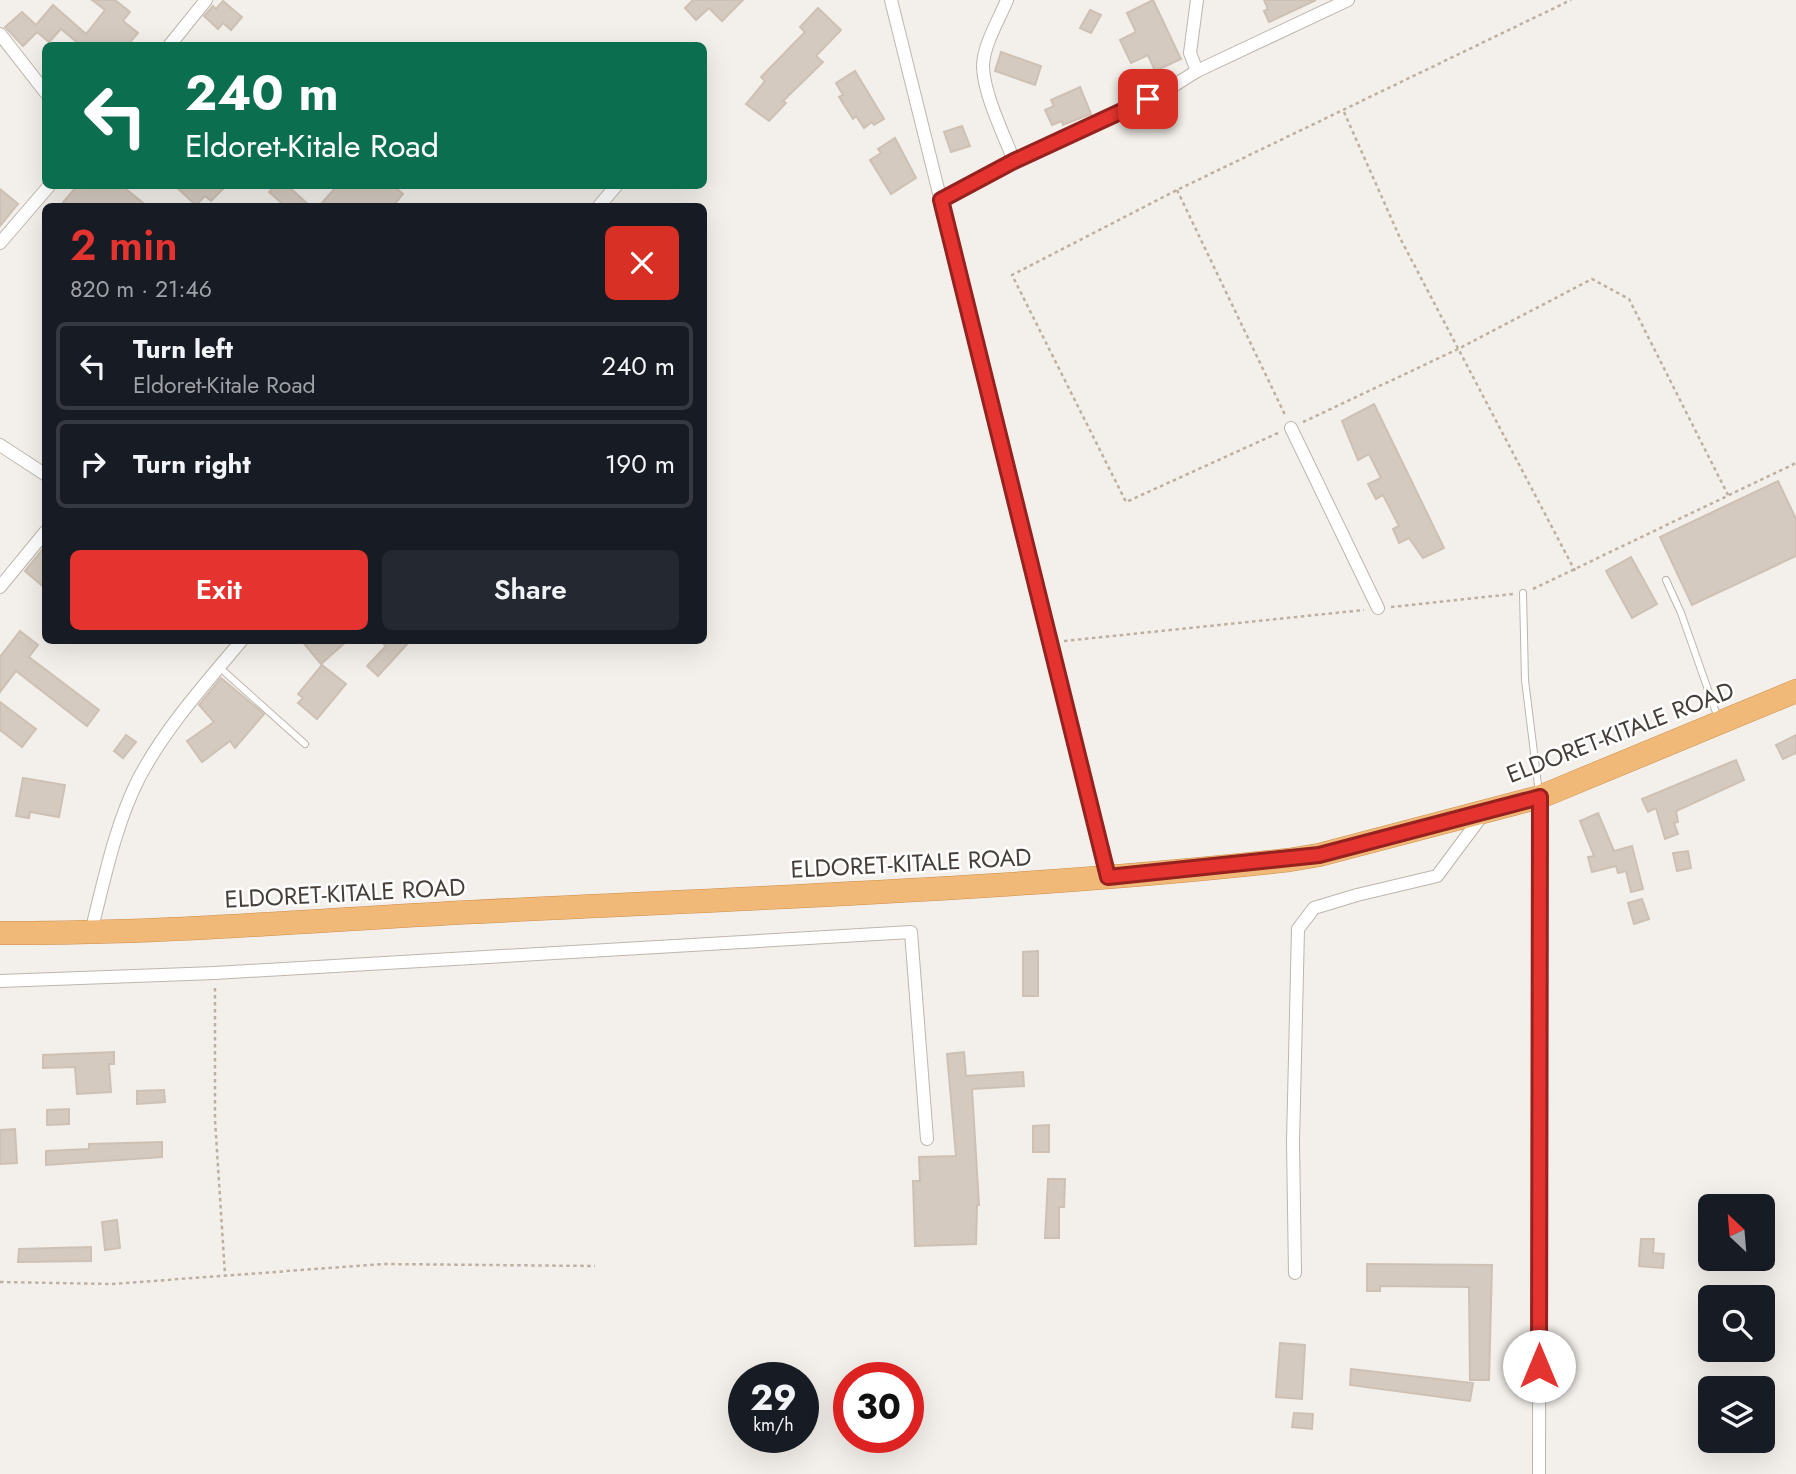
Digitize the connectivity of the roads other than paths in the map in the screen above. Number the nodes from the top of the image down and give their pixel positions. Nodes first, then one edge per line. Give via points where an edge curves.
1 (206, 0) edge
2 (891, 0) edge
3 (1007, 0) edge
4 (1197, 0) edge
5 (1348, 0) edge
6 (0, 34) edge
7 (172, 42) edge
8 (1197, 71) junction
9 (42, 88) edge
10 (1014, 161) junction
11 (46, 189) edge
12 (613, 189) edge
13 (941, 200) junction
14 (602, 203) edge
15 (0, 243) edge
16 (1291, 428) road end
17 (0, 445) edge
18 (42, 472) edge
19 (42, 536) edge
20 (1666, 580) dead end
21 (0, 587) edge
22 (1523, 593) road end
23 (1378, 608) road end
24 (239, 644) edge
25 (219, 667) junction
26 (1796, 691) edge
27 (1720, 723) junction
28 (305, 744) dead end
29 (1540, 797) junction
30 (1486, 810) junction
31 (1108, 877) junction
32 (91, 932) junction
33 (0, 933) edge
34 (0, 981) edge
35 (927, 1139) dead end
36 (1295, 1273) dead end
37 (1539, 1474) edge

1 - 7 street
2 - 13 street
3 - 10 street via 983,65
4 - 8 street via 1190,53
5 - 8 street
6 - 9 street
8 - 10 street
10 - 13 street
11 - 15 street
12 - 14 street
13 - 31 street
16 - 23 street
17 - 18 street
19 - 21 street
20 - 27 lane
22 - 29 lane via 1525,680
24 - 25 street
25 - 28 lane
25 - 32 street via 186,706 139,779 109,859
26 - 27 highway, ELDORET-KITALE ROAD
27 - 29 highway, ELDORET-KITALE ROAD
29 - 30 highway, ELDORET-KITALE ROAD
29 - 37 street
30 - 31 highway, ELDORET-KITALE ROAD via 1319,855
30 - 36 street via 1437,876 1314,908 1298,929
31 - 32 highway, ELDORET-KITALE ROAD
32 - 33 highway, ELDORET-KITALE ROAD
34 - 35 street via 215,973 911,932

